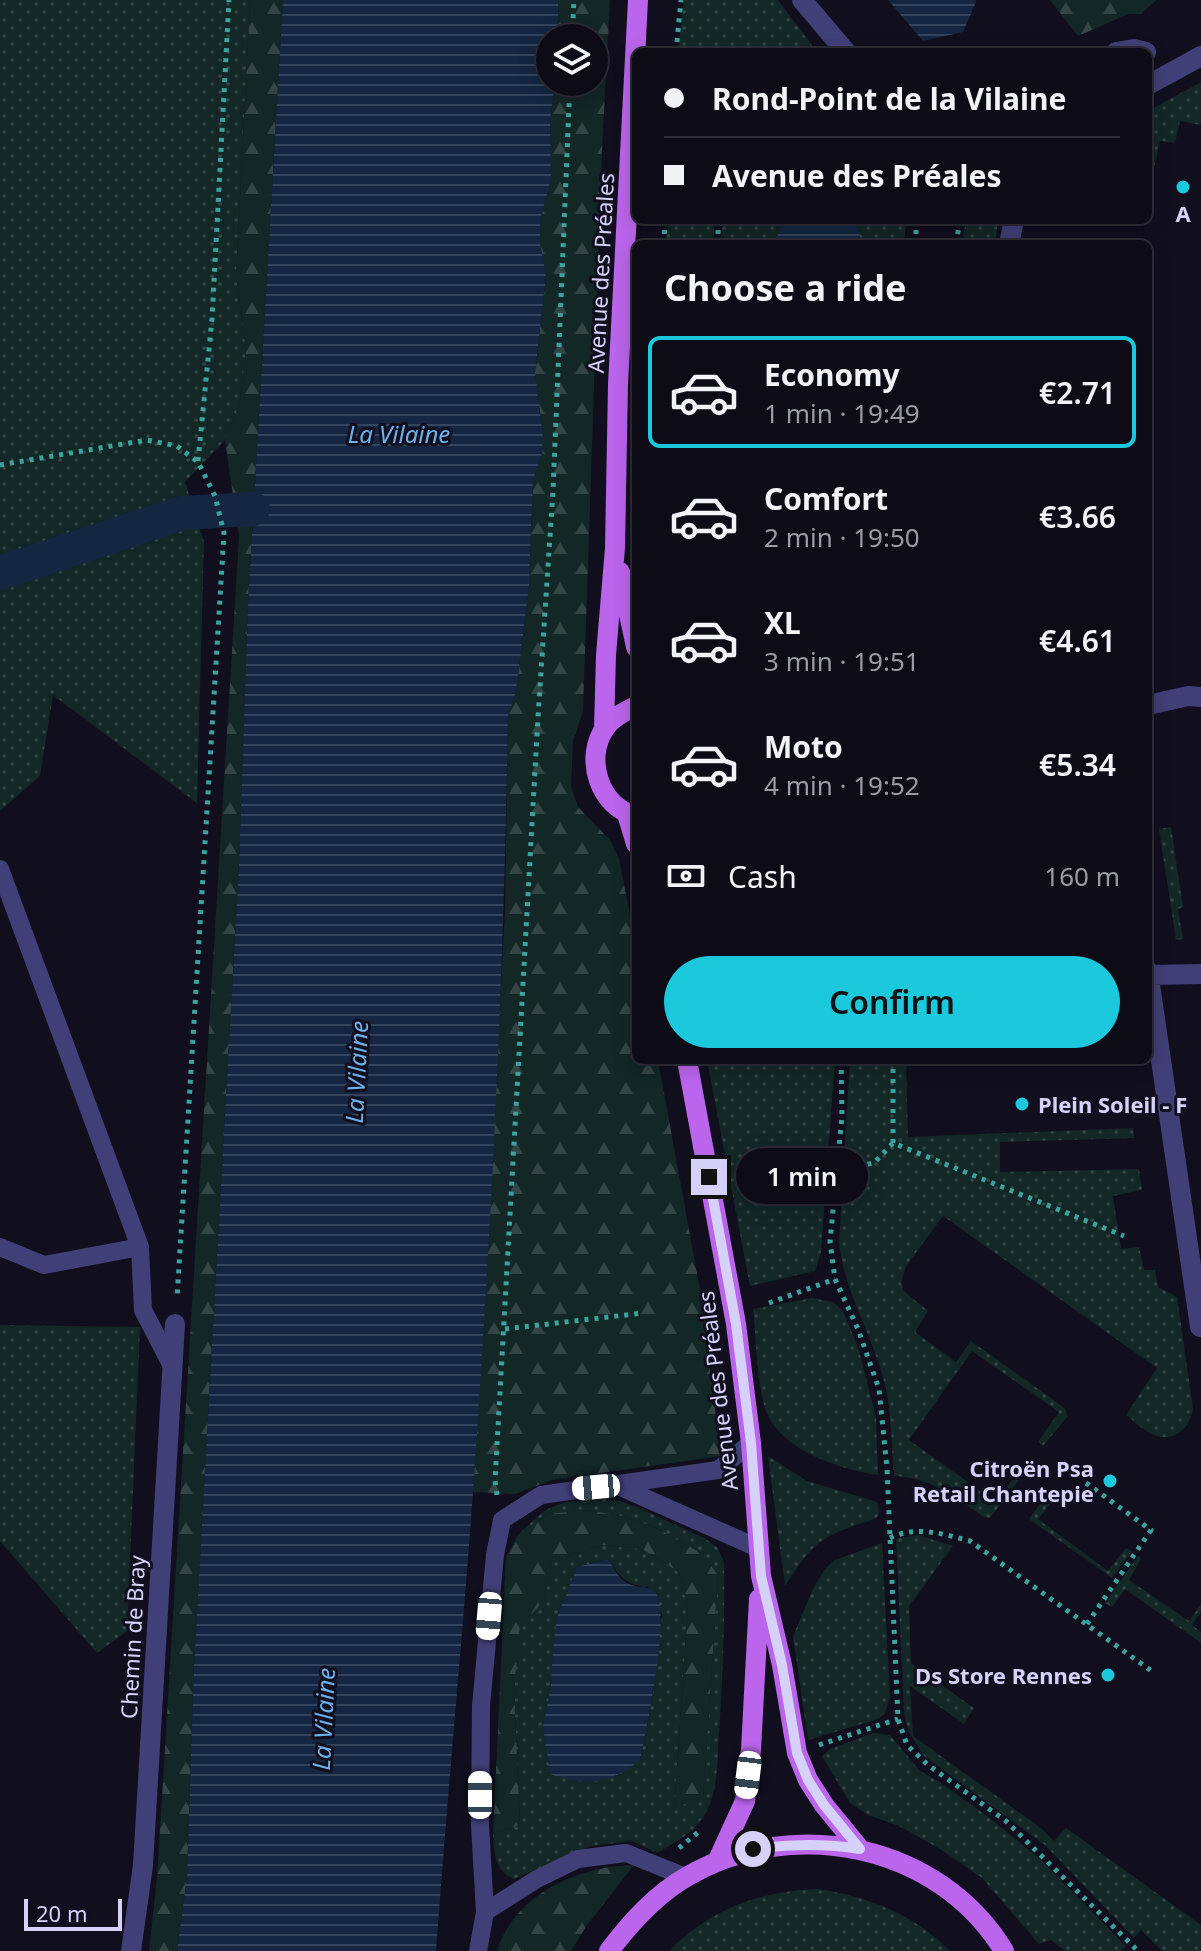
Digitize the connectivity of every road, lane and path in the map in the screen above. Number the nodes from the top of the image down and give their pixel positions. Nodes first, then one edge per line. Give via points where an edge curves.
1 (229, 0) edge
2 (574, 0) edge
3 (638, 0) edge
4 (681, 0) edge
5 (802, 0) edge
6 (573, 24) edge
7 (636, 48) edge
8 (676, 48) edge
9 (843, 48) edge
10 (1201, 56) edge
11 (1156, 80) edge
12 (569, 96) edge
13 (632, 116) edge
14 (198, 462) junction
15 (0, 465) edge
16 (615, 548) junction
17 (632, 628) edge
18 (1194, 697) edge
19 (1152, 704) edge
20 (632, 708) edge
21 (604, 729) junction
22 (631, 815) edge
23 (0, 869) edge
24 (1152, 973) edge
25 (1201, 974) edge
26 (1152, 1000) edge
27 (688, 1064) edge
28 (841, 1064) edge
29 (893, 1064) edge
30 (893, 1143) junction
31 (838, 1170) junction
32 (1124, 1236) dead end
33 (0, 1247) edge
34 (140, 1247) junction
35 (835, 1279) junction
36 (769, 1303) dead end
37 (643, 1313) dead end
38 (175, 1324) joint
39 (1200, 1327) edge
40 (505, 1329) junction
41 (173, 1368) junction
42 (751, 1443) junction
43 (1086, 1483) dead end
44 (616, 1485) junction
45 (502, 1520) junction
46 (890, 1538) junction
47 (758, 1548) junction
48 (761, 1576) junction
49 (1087, 1624) junction
50 (1153, 1672) dead end
51 (898, 1719) junction
52 (797, 1753) junction
53 (860, 1849) junction
54 (718, 1860) junction
55 (686, 1877) junction
56 (485, 1912) junction
57 (131, 1951) edge
58 (478, 1951) edge
59 (609, 1951) edge
60 (1004, 1951) edge
61 (1138, 1951) edge

1 - 14 path via 212,319
2 - 6 path
3 - 7 main road, Avenue des Préales
4 - 8 path
5 - 9 street
10 - 11 street
12 - 40 path via 553,491
13 - 16 main road, Avenue des Préales
14 - 15 path via 177,446 147,440
14 - 38 path via 215,496 224,533
16 - 17 main road, Avenue des Préales
16 - 21 main road, Avenue des Préales
18 - 19 street
20 - 21 main road
21 - 22 main road, Avenue des Préales via 595,752 597,776 608,798
23 - 34 lane
24 - 25 street
26 - 39 street
27 - 42 main road, Avenue des Préales via 736,1324
28 - 31 path
29 - 30 path
30 - 31 path via 874,1163
30 - 32 path
31 - 35 path via 830,1242
33 - 34 lane via 44,1265
34 - 41 lane via 143,1310
35 - 36 path
35 - 46 path via 879,1389
37 - 40 path
38 - 41 street, Chemin de Bray
40 - 45 path via 495,1481
41 - 57 street, Chemin de Bray via 143,1865
42 - 44 lane via 718,1470
42 - 47 main road, Avenue des Préales
43 - 49 path via 1151,1530
44 - 45 lane via 541,1495
44 - 47 lane
45 - 56 lane via 481,1706
46 - 49 path via 917,1531 970,1541
46 - 51 path
47 - 48 main road, Avenue des Préales
48 - 52 main road, Avenue des Préales
48 - 54 main road, Avenue des Préales via 745,1801
49 - 50 path
51 - 52 path
51 - 61 path via 907,1745 1006,1821
52 - 53 main road, Avenue des Préales via 824,1805
53 - 54 main road via 788,1844
53 - 60 main road via 892,1859 951,1893 977,1915
54 - 55 main road
55 - 56 lane via 626,1853 578,1859
55 - 59 main road via 657,1898
56 - 58 lane

